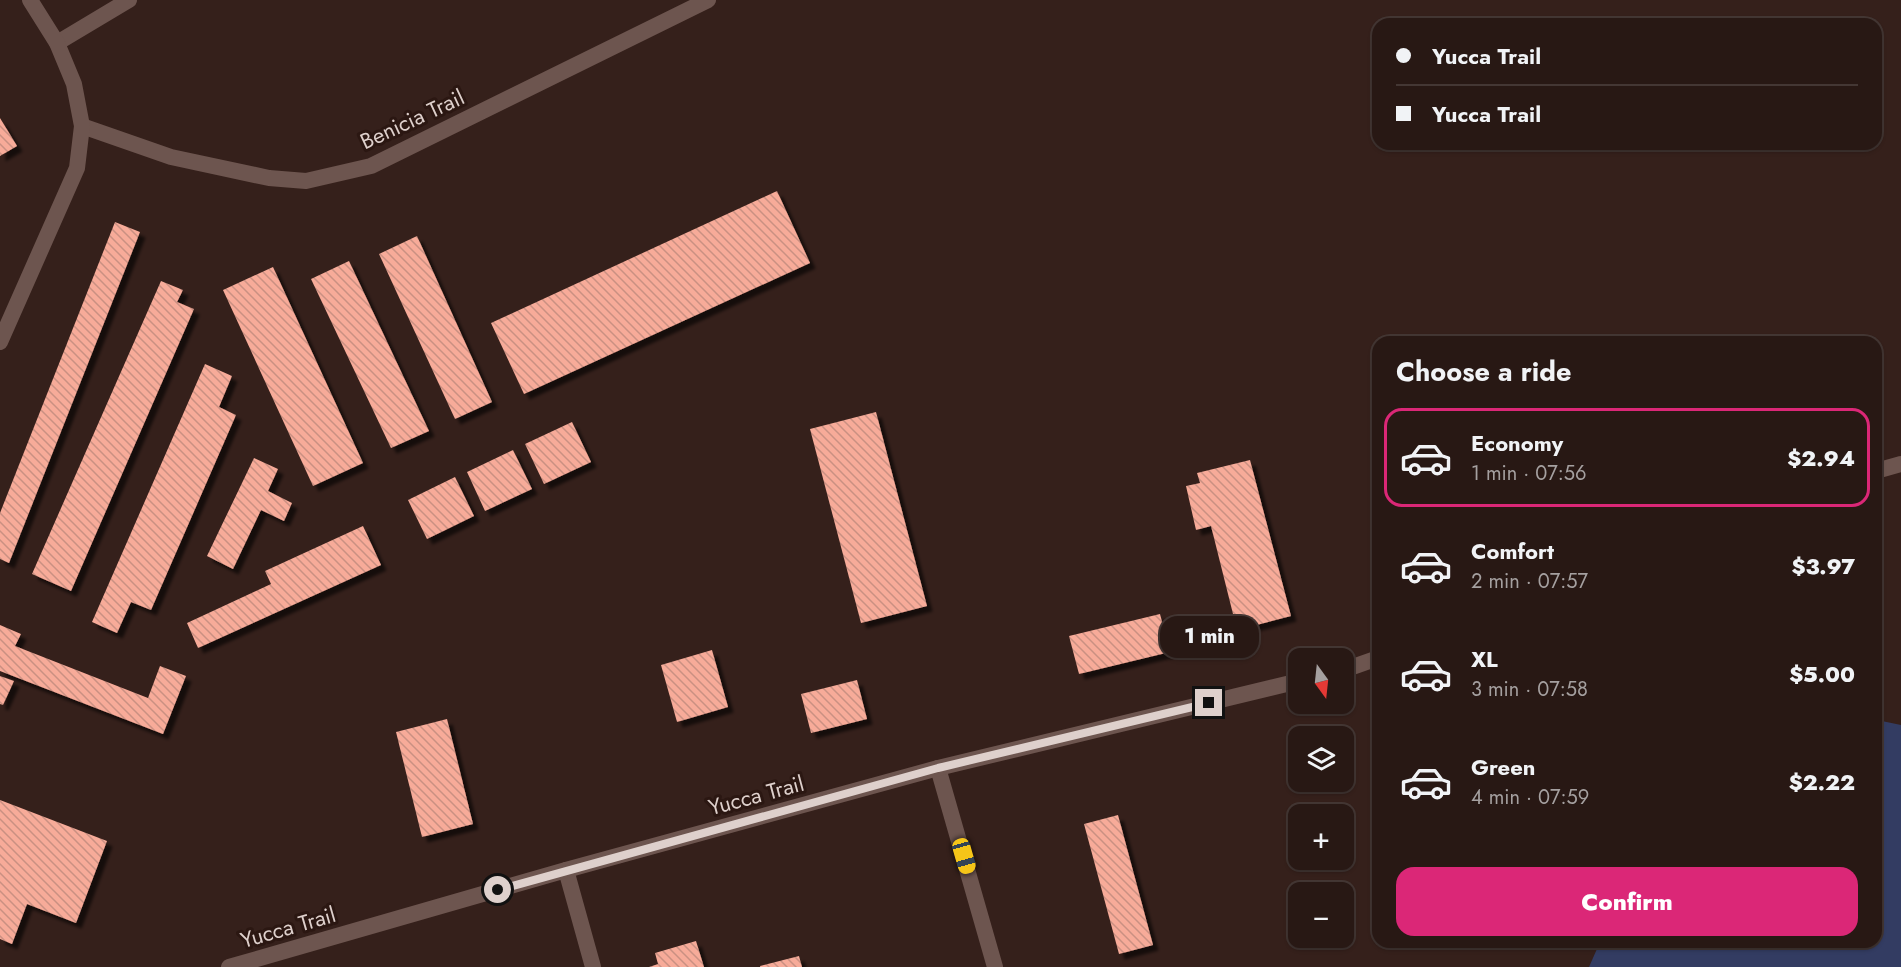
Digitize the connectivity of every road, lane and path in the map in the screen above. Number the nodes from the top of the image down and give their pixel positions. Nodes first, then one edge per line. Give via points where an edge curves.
1 (30, 0) edge
2 (129, 0) edge
3 (708, 0) edge
4 (57, 43) junction
5 (82, 126) junction
6 (0, 342) edge
7 (1901, 464) edge
8 (1882, 469) edge
9 (1372, 660) edge
10 (1354, 666) edge
11 (1288, 684) edge
12 (938, 768) junction
13 (566, 870) junction
14 (229, 967) edge
15 (593, 967) edge
16 (995, 967) edge

1 - 4 street
2 - 4 street
3 - 5 street, Benicia Trail via 371,166 306,181 269,178 171,157
4 - 5 street via 74,84
5 - 6 street via 77,168
7 - 8 street
9 - 10 street
11 - 12 street, Yucca Trail
12 - 13 street, Yucca Trail
12 - 16 street
13 - 14 street, Yucca Trail
13 - 15 street

